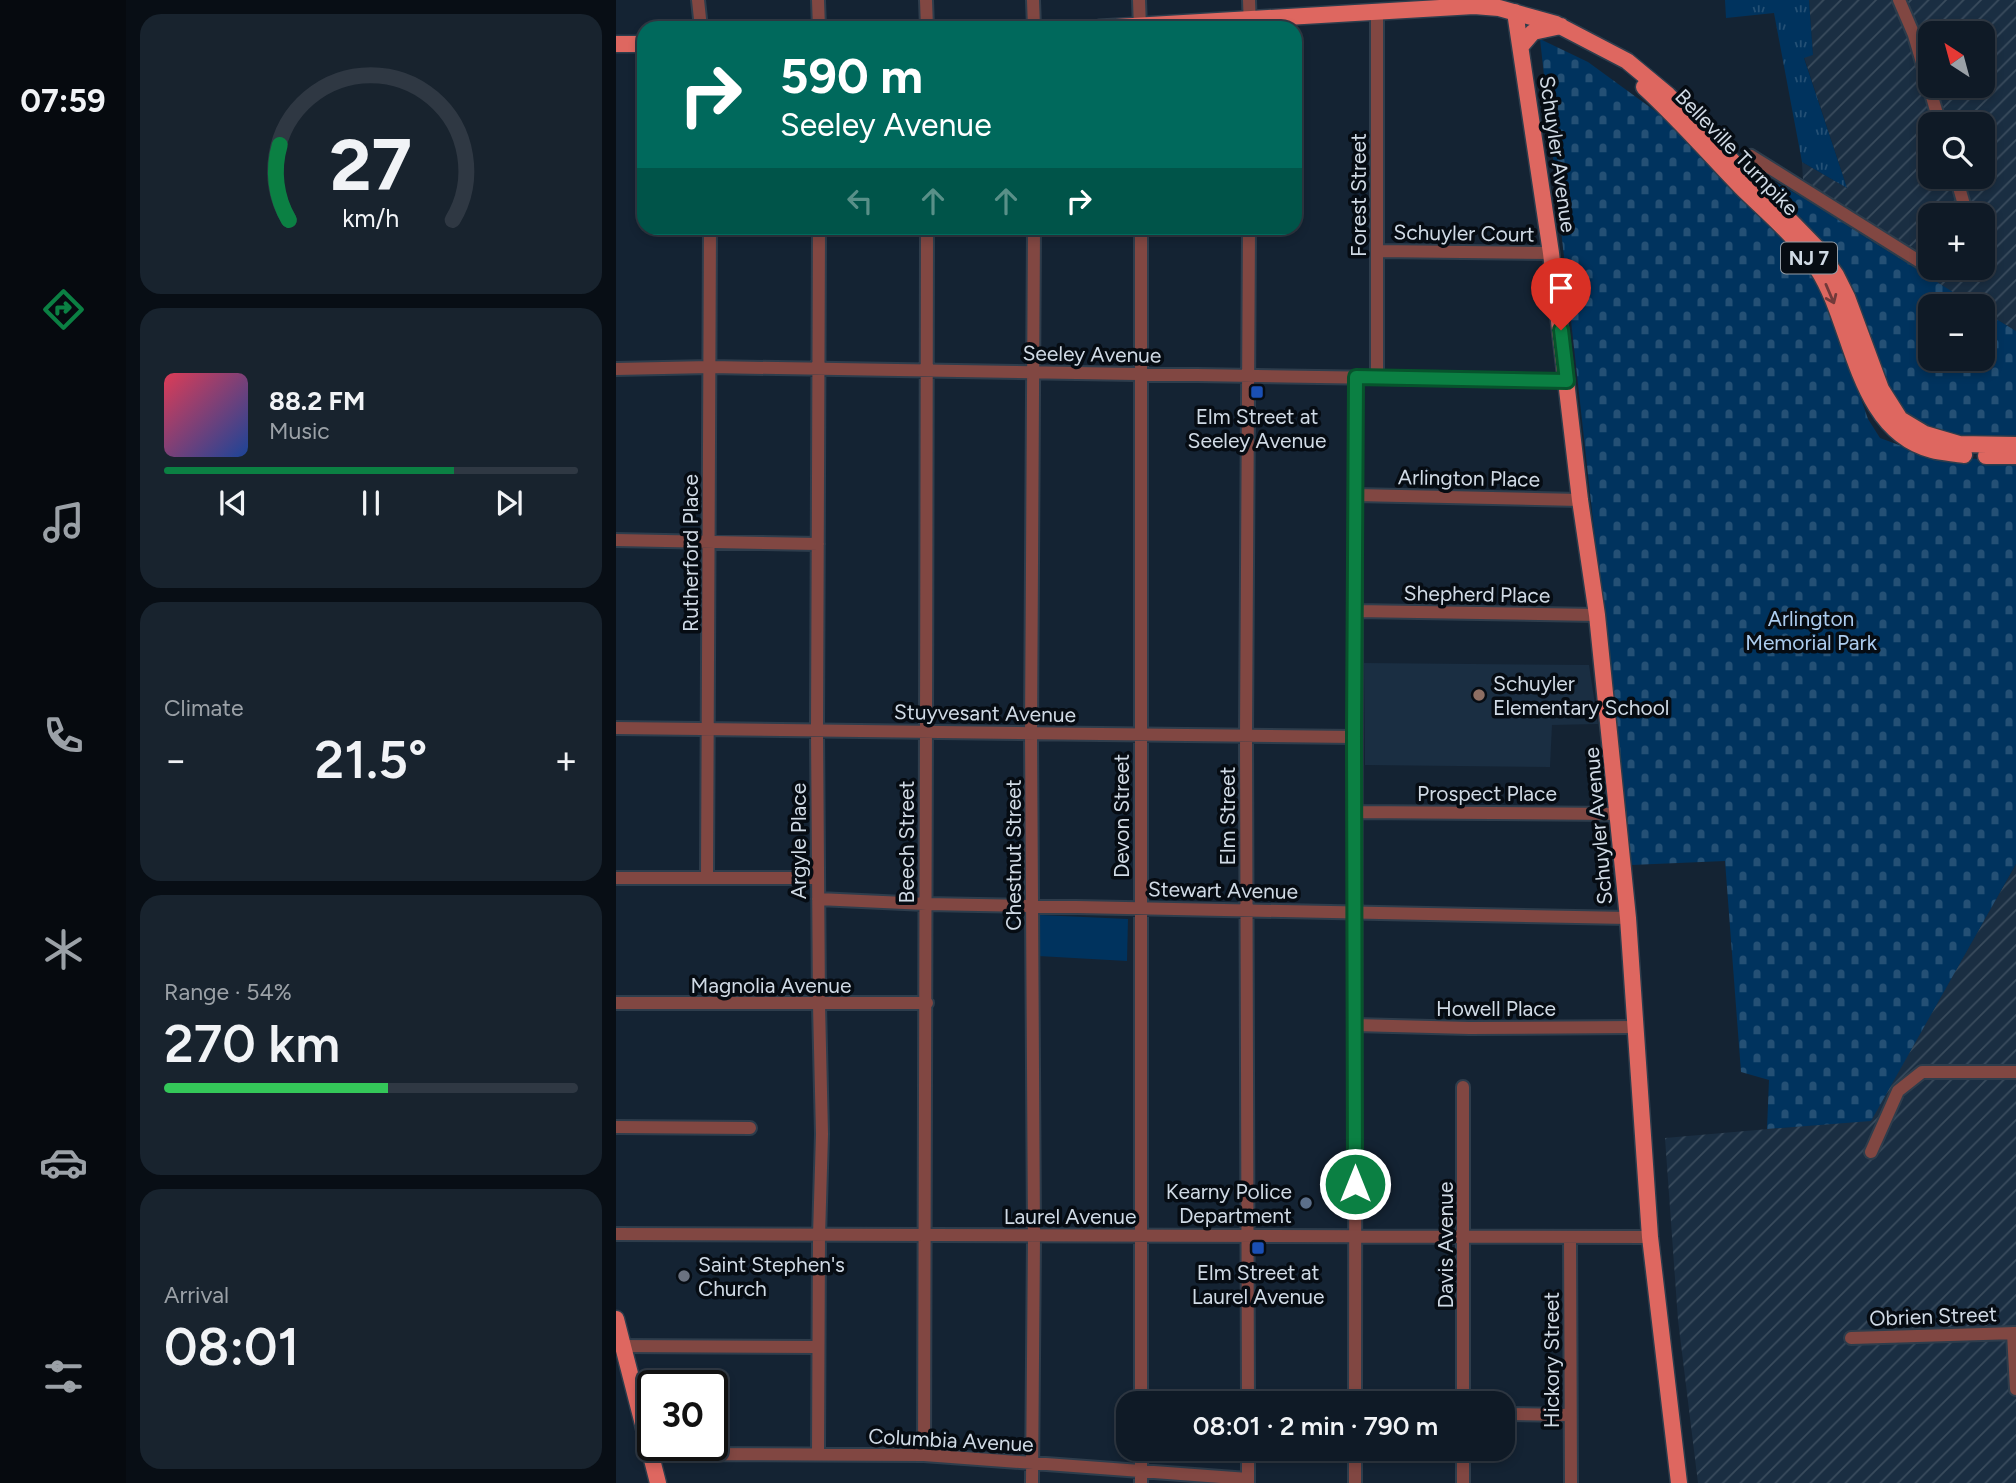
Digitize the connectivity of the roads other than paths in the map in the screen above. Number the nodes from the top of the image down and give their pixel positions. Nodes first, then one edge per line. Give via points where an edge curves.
1 (698, 0) edge
2 (818, 0) edge
3 (926, 0) edge
4 (1033, 0) edge
5 (1139, 0) edge
6 (1249, 0) edge
7 (1899, 0) edge
8 (1515, 6) edge
9 (1357, 7) edge
10 (1377, 13) junction
11 (700, 21) edge
12 (819, 21) edge
13 (927, 21) edge
14 (1034, 21) edge
15 (1140, 21) edge
16 (1250, 21) edge
17 (1263, 21) edge
18 (1561, 26) junction
19 (1579, 35) junction
20 (616, 44) edge
21 (637, 44) edge
22 (1521, 46) junction
23 (1936, 112) edge
24 (1738, 167) junction
25 (710, 235) edge
26 (819, 235) edge
27 (927, 235) edge
28 (1034, 235) edge
29 (1141, 235) edge
30 (1249, 235) edge
31 (1377, 251) junction
32 (1551, 253) junction
33 (1918, 260) edge
34 (710, 367) junction
35 (616, 369) edge
36 (818, 369) junction
37 (926, 371) junction
38 (1033, 373) junction
39 (1141, 374) junction
40 (1248, 375) junction
41 (1356, 377) junction
42 (1377, 377) junction
43 (1567, 381) junction
44 (2016, 445) edge
45 (2016, 456) edge
46 (1356, 495) junction
47 (1580, 500) junction
48 (616, 540) edge
49 (710, 541) junction
50 (818, 544) junction
51 (1356, 611) junction
52 (1597, 615) junction
53 (616, 728) edge
54 (708, 729) junction
55 (817, 730) junction
56 (925, 731) junction
57 (1031, 732) junction
58 (1140, 734) junction
59 (1246, 736) junction
60 (1354, 737) junction
61 (1355, 812) junction
62 (1619, 814) junction
63 (616, 878) edge
64 (707, 878) junction
65 (818, 878) junction
66 (818, 899) junction
67 (926, 904) junction
68 (1033, 905) junction
69 (1140, 908) junction
70 (1247, 910) junction
71 (1355, 912) junction
72 (1628, 918) junction
73 (616, 1003) edge
74 (927, 1003) junction
75 (818, 1005) junction
76 (1355, 1025) junction
77 (1636, 1027) junction
78 (2016, 1072) edge
79 (1463, 1087) dead end
80 (616, 1127) edge
81 (750, 1128) dead end
82 (1871, 1152) dead end
83 (616, 1234) edge
84 (925, 1234) junction
85 (1141, 1235) junction
86 (819, 1236) junction
87 (1034, 1236) junction
88 (1248, 1236) junction
89 (1355, 1237) junction
90 (1465, 1237) junction
91 (1570, 1237) junction
92 (1650, 1237) junction
93 (616, 1319) edge
94 (2014, 1333) edge
95 (1851, 1338) dead end
96 (619, 1346) edge
97 (818, 1347) junction
98 (2016, 1389) edge
99 (1141, 1391) edge
100 (1248, 1391) edge
101 (1355, 1391) edge
102 (1463, 1391) edge
103 (637, 1406) edge
104 (1515, 1414) edge
105 (1570, 1415) junction
106 (818, 1454) junction
107 (728, 1455) edge
108 (924, 1455) junction
109 (653, 1461) edge
110 (1248, 1461) edge
111 (1354, 1461) edge
112 (1463, 1461) edge
113 (1032, 1464) junction
114 (1141, 1478) edge
115 (1248, 1481) edge
116 (659, 1483) edge
117 (1032, 1483) edge
118 (1354, 1483) edge
119 (1463, 1483) edge
120 (1571, 1483) edge
121 (1679, 1483) edge

1 - 11 street
2 - 12 street
3 - 13 street
4 - 14 street
5 - 15 street
6 - 16 street
7 - 23 street
8 - 10 main road, Belleville Turnpike / NJ 7
8 - 18 main road, Belleville Turnpike / NJ 7
8 - 22 main road, Schuyler Avenue
9 - 10 main road, Belleville Turnpike / NJ 7
9 - 17 main road, Belleville Turnpike / NJ 7
10 - 31 street, Forest Street
18 - 19 main road, Belleville Turnpike / NJ 7
18 - 22 main road via 1533,32
19 - 24 main road, Belleville Turnpike / NJ 7 via 1648,77
19 -> 45 main road, Belleville Turnpike / NJ 7 via 1651,94 1816,267 1873,401 1896,430 1931,450
20 - 21 main road
22 - 32 main road, Schuyler Avenue
24 - 33 street, Belleville Turnpike via 1751,156
24 - 44 main road, Belleville Turnpike / NJ 7 via 1831,267 1881,389 1899,419 1925,434 1959,444
25 - 34 street, Rutherford Place
26 - 36 street, Argyle Place
27 - 37 street, Beech Street
28 - 38 street, Chestnut Street
29 - 39 street, Devon Street
30 - 40 street, Elm Street
31 - 32 street, Schuyler Court
31 - 42 street, Forest Street
32 - 43 main road, Schuyler Avenue
34 - 35 street, Seeley Avenue
34 - 36 street, Seeley Avenue
34 - 49 street, Rutherford Place
36 - 37 street, Seeley Avenue
36 - 50 street, Argyle Place
37 - 38 street, Seeley Avenue
37 - 56 street, Beech Street
38 - 39 street, Seeley Avenue
38 - 57 street, Chestnut Street
39 - 40 street, Seeley Avenue
39 - 58 street, Devon Street
40 - 41 street, Seeley Avenue
40 - 59 street, Elm Street
41 - 42 street, Seeley Avenue
41 - 46 street
42 - 43 street, Seeley Avenue
43 - 47 main road, Schuyler Avenue
46 - 47 street, Arlington Place
46 - 51 street
47 - 52 main road, Schuyler Avenue
48 - 49 street
49 - 50 street
49 - 54 street, Rutherford Place
50 - 55 street, Argyle Place
51 - 52 street, Shepherd Place
51 - 60 street
52 - 62 main road, Schuyler Avenue
53 - 54 street, Stuyvesant Avenue
54 - 55 street, Stuyvesant Avenue
54 - 64 street, Rutherford Place
55 - 56 street, Stuyvesant Avenue
55 - 65 street, Argyle Place
56 - 57 street, Stuyvesant Avenue
56 - 67 street, Beech Street
57 - 58 street, Stuyvesant Avenue
57 - 68 street, Chestnut Street
58 - 59 street, Stuyvesant Avenue
58 - 69 street, Devon Street
59 - 60 street, Stuyvesant Avenue
59 - 70 street, Elm Street
60 - 61 street
61 - 62 street, Prospect Place
61 - 71 street
62 - 72 main road, Schuyler Avenue
63 - 64 street
64 - 65 street
65 - 66 street, Argyle Place
66 - 67 street, Stewart Avenue
66 - 75 street, Argyle Place
67 - 68 street, Stewart Avenue
67 - 74 street, Beech Street
68 - 69 street, Stewart Avenue
68 - 87 street, Chestnut Street
69 - 70 street, Stewart Avenue
69 - 85 street, Devon Street
70 - 71 street, Stewart Avenue
70 - 88 street, Elm Street
71 - 72 street, Stewart Avenue
71 - 76 street
72 - 77 main road, Schuyler Avenue
73 - 75 street, Magnolia Avenue
74 - 75 street, Magnolia Avenue
74 - 84 street, Beech Street
75 - 86 street, Argyle Place
76 - 77 street, Howell Place
76 - 89 street
77 - 92 main road, Schuyler Avenue
78 - 82 street via 1922,1072 1898,1091
79 - 90 street, Davis Avenue
80 - 81 street
83 - 86 street, Laurel Avenue
84 - 86 street, Laurel Avenue
84 - 87 street, Laurel Avenue
84 - 108 street, Beech Street
85 - 87 street, Laurel Avenue
85 - 88 street, Laurel Avenue
85 - 99 street, Devon Street
86 - 97 street, Argyle Place
87 - 113 street, Chestnut Street
88 - 89 street, Laurel Avenue
88 - 100 street, Elm Street
89 - 90 street, Laurel Avenue
89 - 101 street
90 - 91 street, Laurel Avenue
90 - 102 street, Davis Avenue
91 - 92 street, Laurel Avenue
91 - 105 street, Hickory Street
92 - 121 main road, Schuyler Avenue
93 - 96 main road
94 - 95 street, Obrien Street
94 - 98 street
96 - 97 street
96 - 103 main road
97 - 106 street, Argyle Place
104 - 105 street
105 - 120 street, Hickory Street
106 - 107 street, Columbia Avenue
106 - 108 street, Columbia Avenue
108 - 113 street, Columbia Avenue
109 - 116 main road
110 - 115 street
111 - 118 street
112 - 119 street
113 - 114 street, Columbia Avenue
113 - 117 street, Chestnut Street
114 - 115 street, Columbia Avenue

